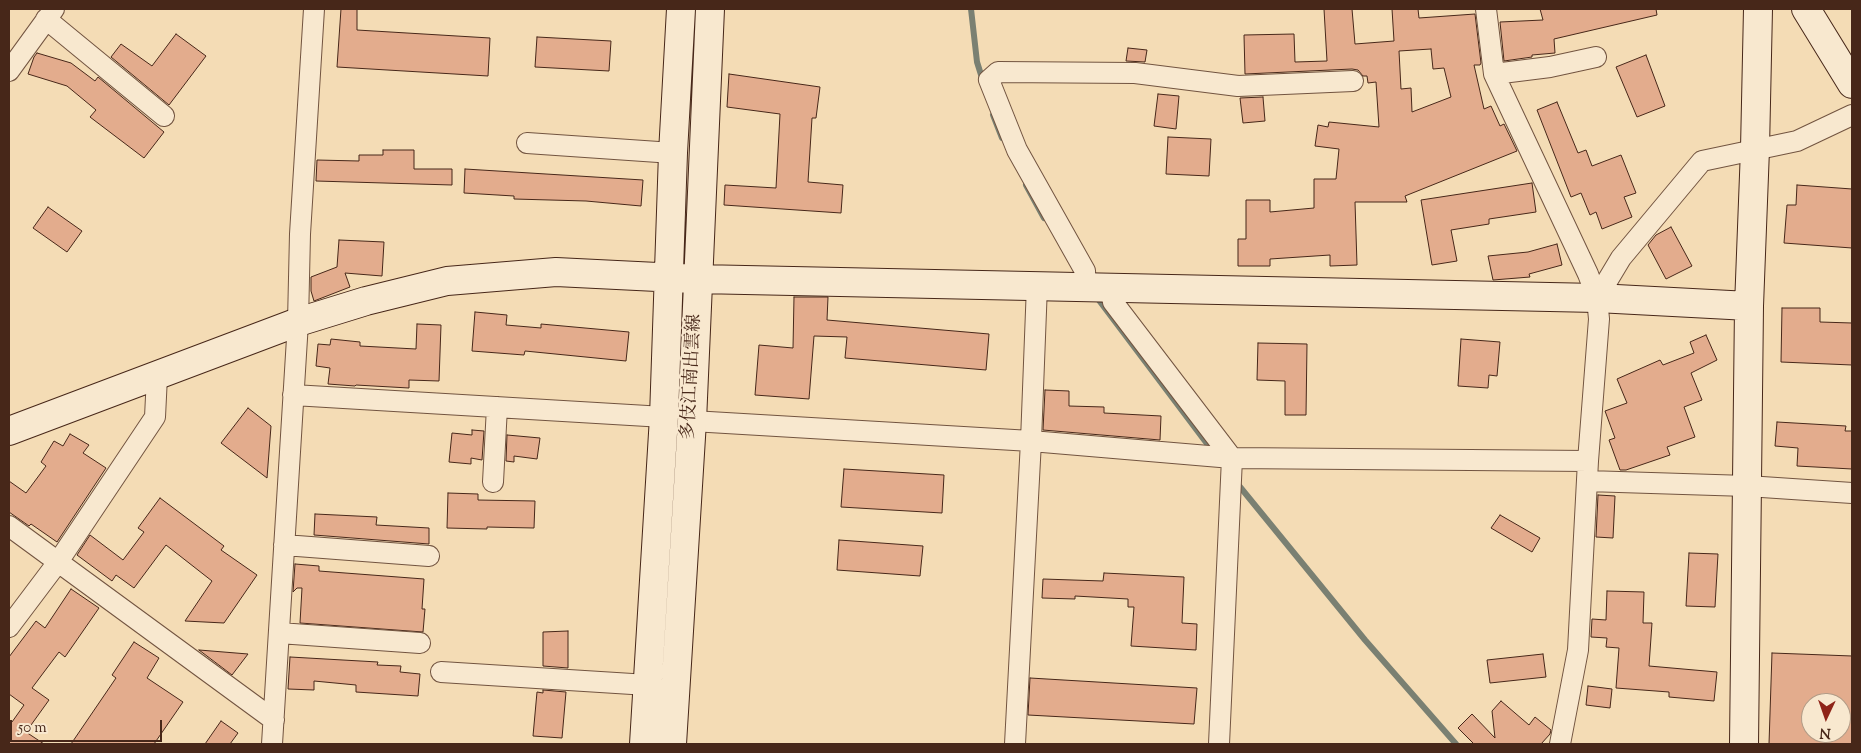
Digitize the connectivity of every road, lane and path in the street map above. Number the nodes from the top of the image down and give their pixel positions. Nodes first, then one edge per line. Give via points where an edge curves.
1 (314, 9) edge
2 (681, 9) edge
3 (710, 9) edge
4 (1486, 9) edge
5 (1758, 9) edge
6 (1806, 9) edge
7 (50, 14) edge
8 (1596, 58) dead end
9 (9, 71) edge
10 (1494, 74) junction
11 (1353, 81) dead end
12 (1852, 84) edge
13 (1852, 115) edge
14 (164, 116) dead end
15 (527, 143) dead end
16 (1755, 149) junction
17 (673, 153) junction
18 (669, 278) junction
19 (698, 278) junction
20 (1037, 285) junction
21 (1098, 286) junction
22 (1596, 298) junction
23 (1748, 306) junction
24 (298, 322) junction
25 (157, 376) junction
26 (293, 395) junction
27 (497, 408) junction
28 (664, 417) junction
29 (692, 421) junction
30 (9, 431) edge
31 (1031, 441) junction
32 (1232, 458) junction
33 (1588, 471) junction
34 (493, 482) dead end
35 (1747, 486) junction
36 (1852, 493) edge
37 (9, 526) edge
38 (284, 545) junction
39 (429, 556) dead end
40 (58, 562) junction
41 (9, 627) edge
42 (278, 633) junction
43 (420, 643) dead end
44 (441, 672) dead end
45 (648, 685) junction
46 (274, 720) junction
47 (272, 744) edge
48 (644, 744) edge
49 (672, 744) edge
50 (1015, 744) edge
51 (1219, 744) edge
52 (1560, 744) edge
53 (1744, 744) edge

1 - 24 street
2 - 17 street, 多伎江南出雲線
3 - 19 street, 多伎江南出雲線
4 - 10 street
5 - 16 street
6 - 12 street
7 - 9 street
7 - 14 street
8 - 10 street
10 - 22 street via 1588,274
11 - 21 street via 1238,86 1135,73 998,72 989,80 1014,141 1085,271
13 - 16 street via 1797,141
15 - 17 street
16 - 22 street via 1702,162 1621,258
16 - 23 street
17 - 18 street, 多伎江南出雲線
18 - 19 street
18 - 24 street via 556,272 447,281
18 - 28 street, 多伎江南出雲線
19 - 20 street
19 - 29 street, 多伎江南出雲線
20 - 21 street
20 - 31 street
21 - 22 street
21 - 32 street
22 - 23 street
22 - 33 street via 1599,319
23 - 35 street
24 - 25 street
24 - 26 street
25 - 30 street
25 - 40 street via 155,417
26 - 27 street
26 - 38 street
27 - 28 street
27 - 34 street
28 - 45 street, 多伎江南出雲線
29 - 31 street
29 - 49 street, 多伎江南出雲線
31 - 32 street
31 - 50 street
32 - 33 street
32 - 51 street
33 - 35 street
33 - 52 street via 1578,650
35 - 36 street
35 - 53 street
37 - 40 street
38 - 39 street
38 - 42 street
40 - 41 street
40 - 46 street
42 - 43 street
42 - 46 street
44 - 45 street
45 - 48 street, 多伎江南出雲線
46 - 47 street

